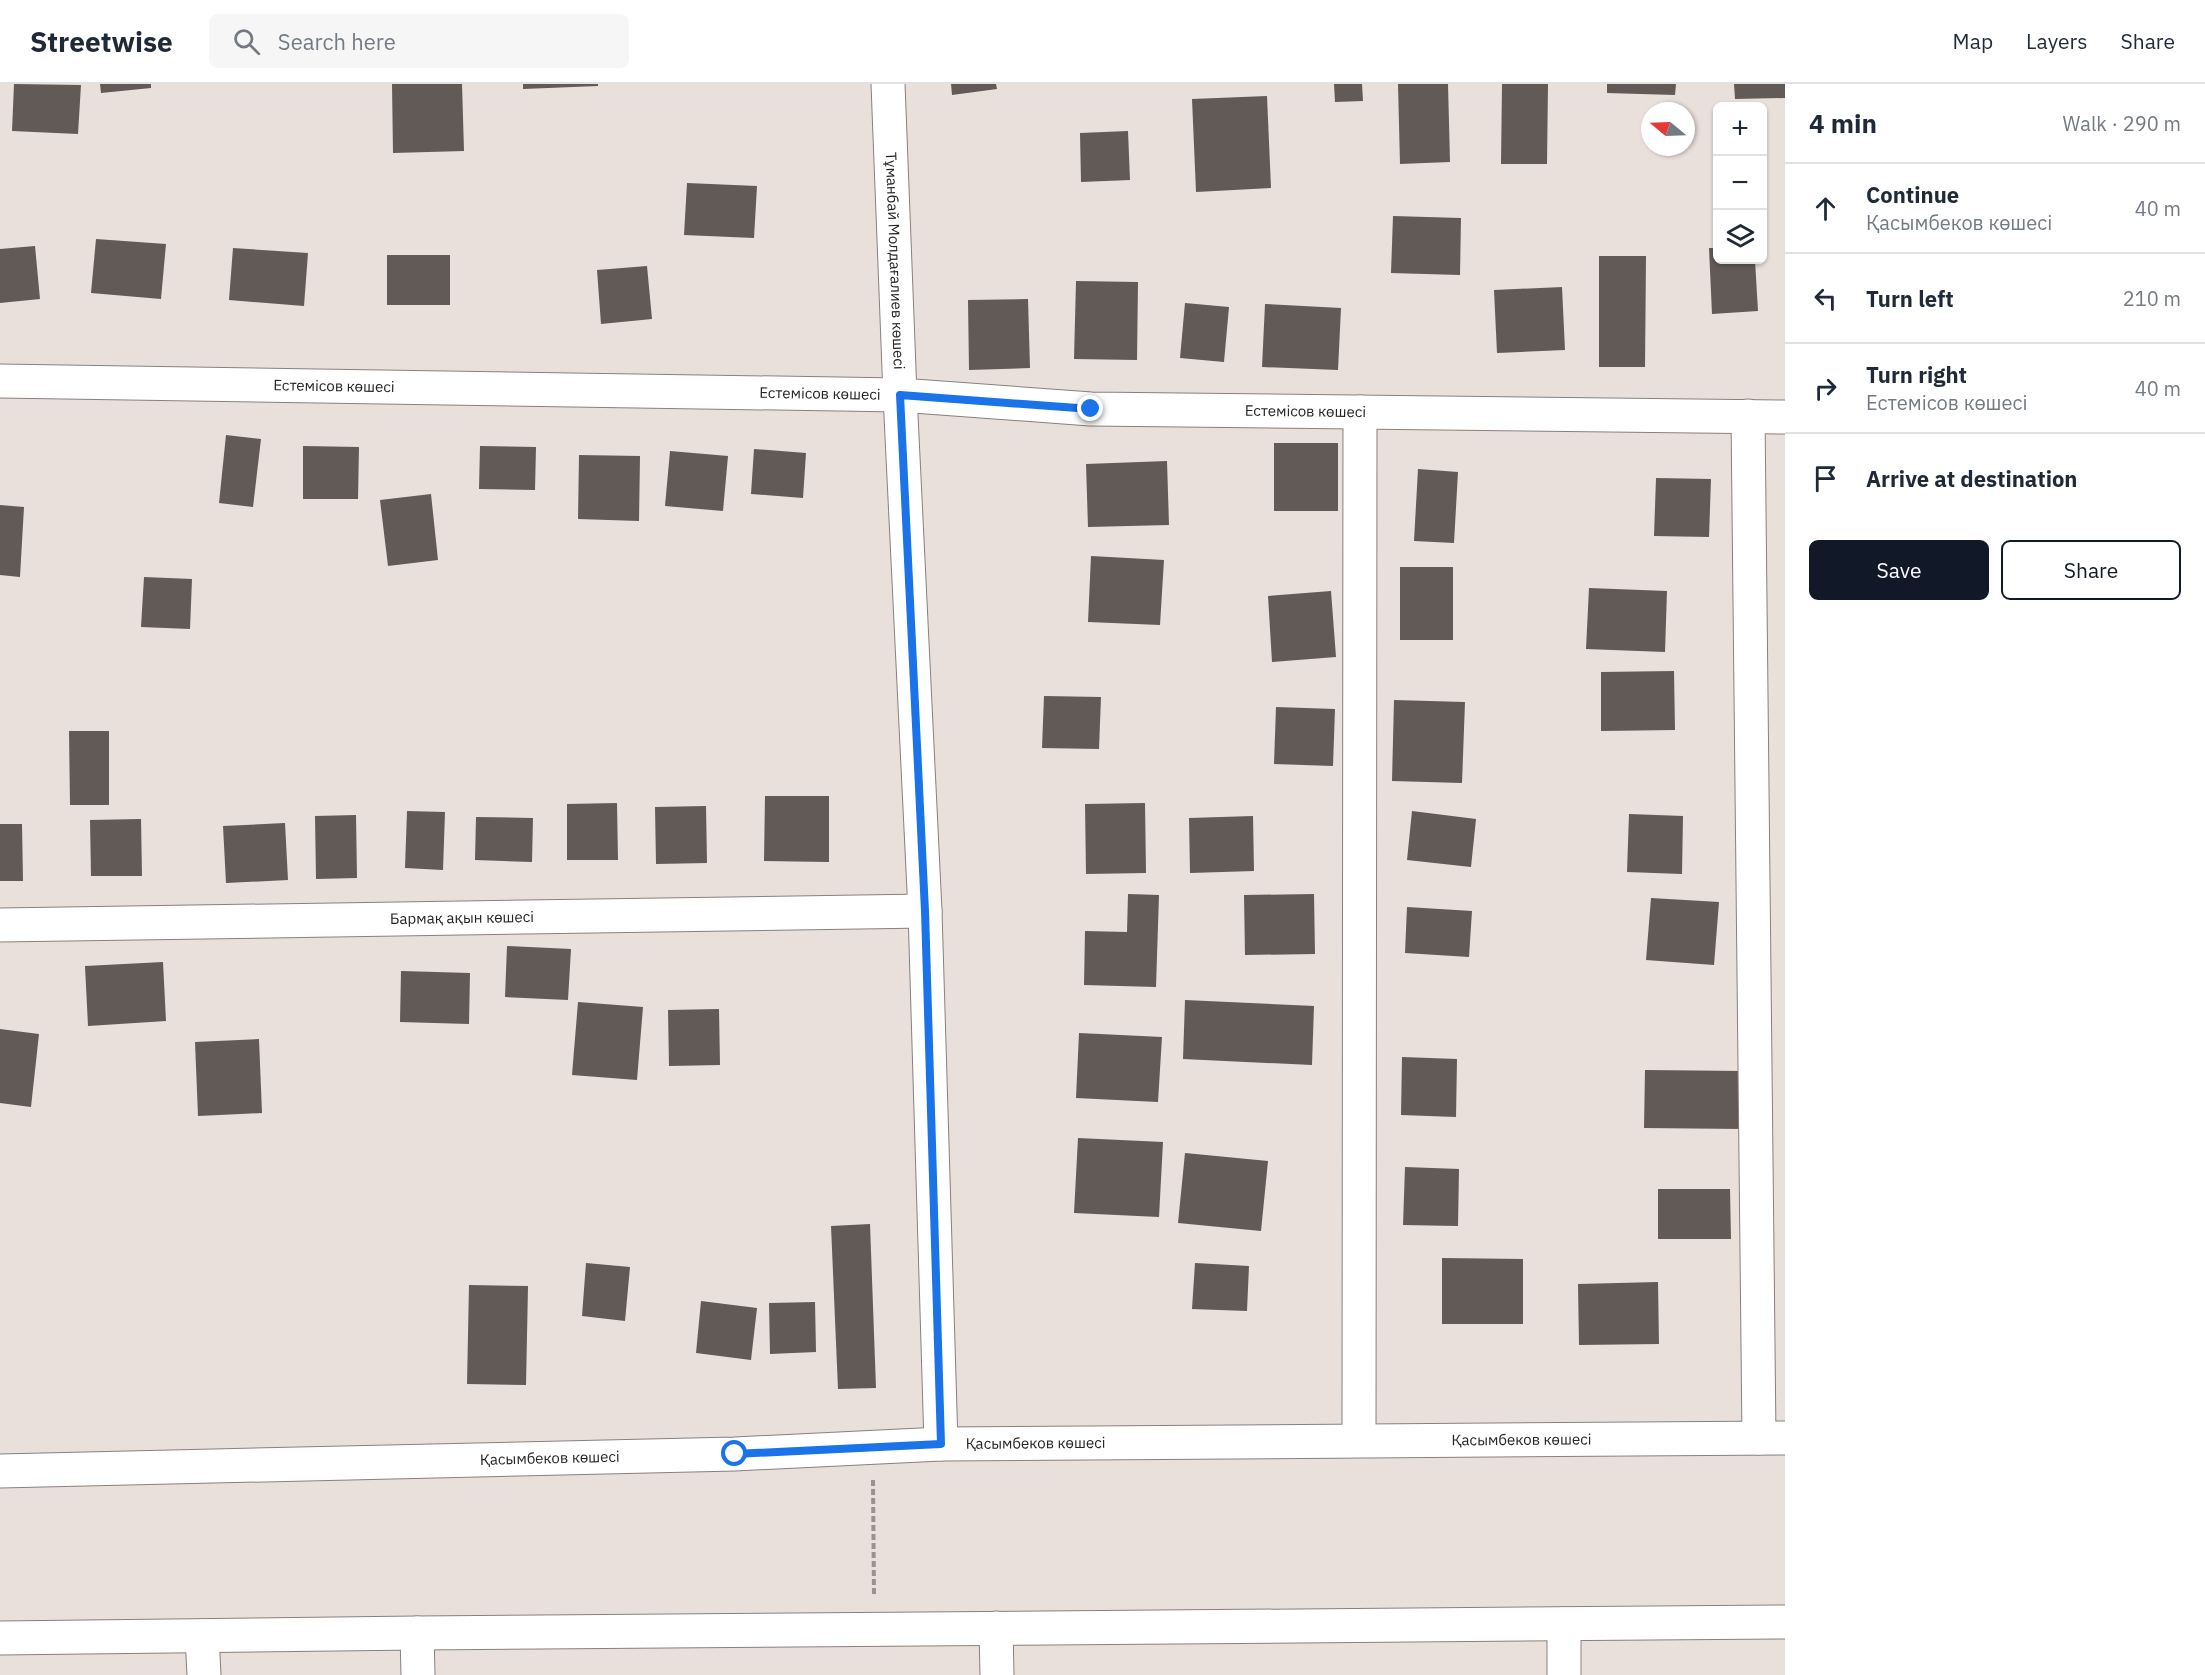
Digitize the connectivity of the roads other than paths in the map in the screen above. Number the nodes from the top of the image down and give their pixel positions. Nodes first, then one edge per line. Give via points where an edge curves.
1 (888, 84) edge
2 (0, 381) edge
3 (900, 395) junction
4 (1360, 412) junction
5 (1748, 416) junction
6 (1785, 417) edge
7 (925, 911) junction
8 (0, 925) edge
9 (1772, 1438) edge
10 (1359, 1440) junction
11 (941, 1444) junction
12 (0, 1471) edge
13 (1785, 1622) edge
14 (1564, 1624) junction
15 (996, 1628) junction
16 (417, 1633) junction
17 (202, 1636) junction
18 (0, 1638) edge
19 (204, 1675) edge
20 (418, 1675) edge
21 (997, 1675) edge
22 (1564, 1675) edge

1 - 3 street, Тұманбай Молдағалиев көшесі
2 - 3 street, Естемісов көшесі
3 - 4 street, Естемісов көшесі via 1091,409
3 - 7 street, Тұманбай Молдағалиев көшесі
4 - 5 street, Естемісов көшесі
4 - 10 street
5 - 6 street, Естемісов көшесі
5 - 9 street
7 - 8 street, Бармақ ақын көшесі
7 - 11 street, Тұманбай Молдағалиев көшесі
9 - 10 street, Қасымбеков көшесі
10 - 11 street, Қасымбеков көшесі
11 - 12 street, Қасымбеков көшесі via 735,1454
13 - 14 street
14 - 15 street
14 - 22 street
15 - 16 street
15 - 21 street
16 - 17 street
16 - 20 street
17 - 18 street
17 - 19 street

